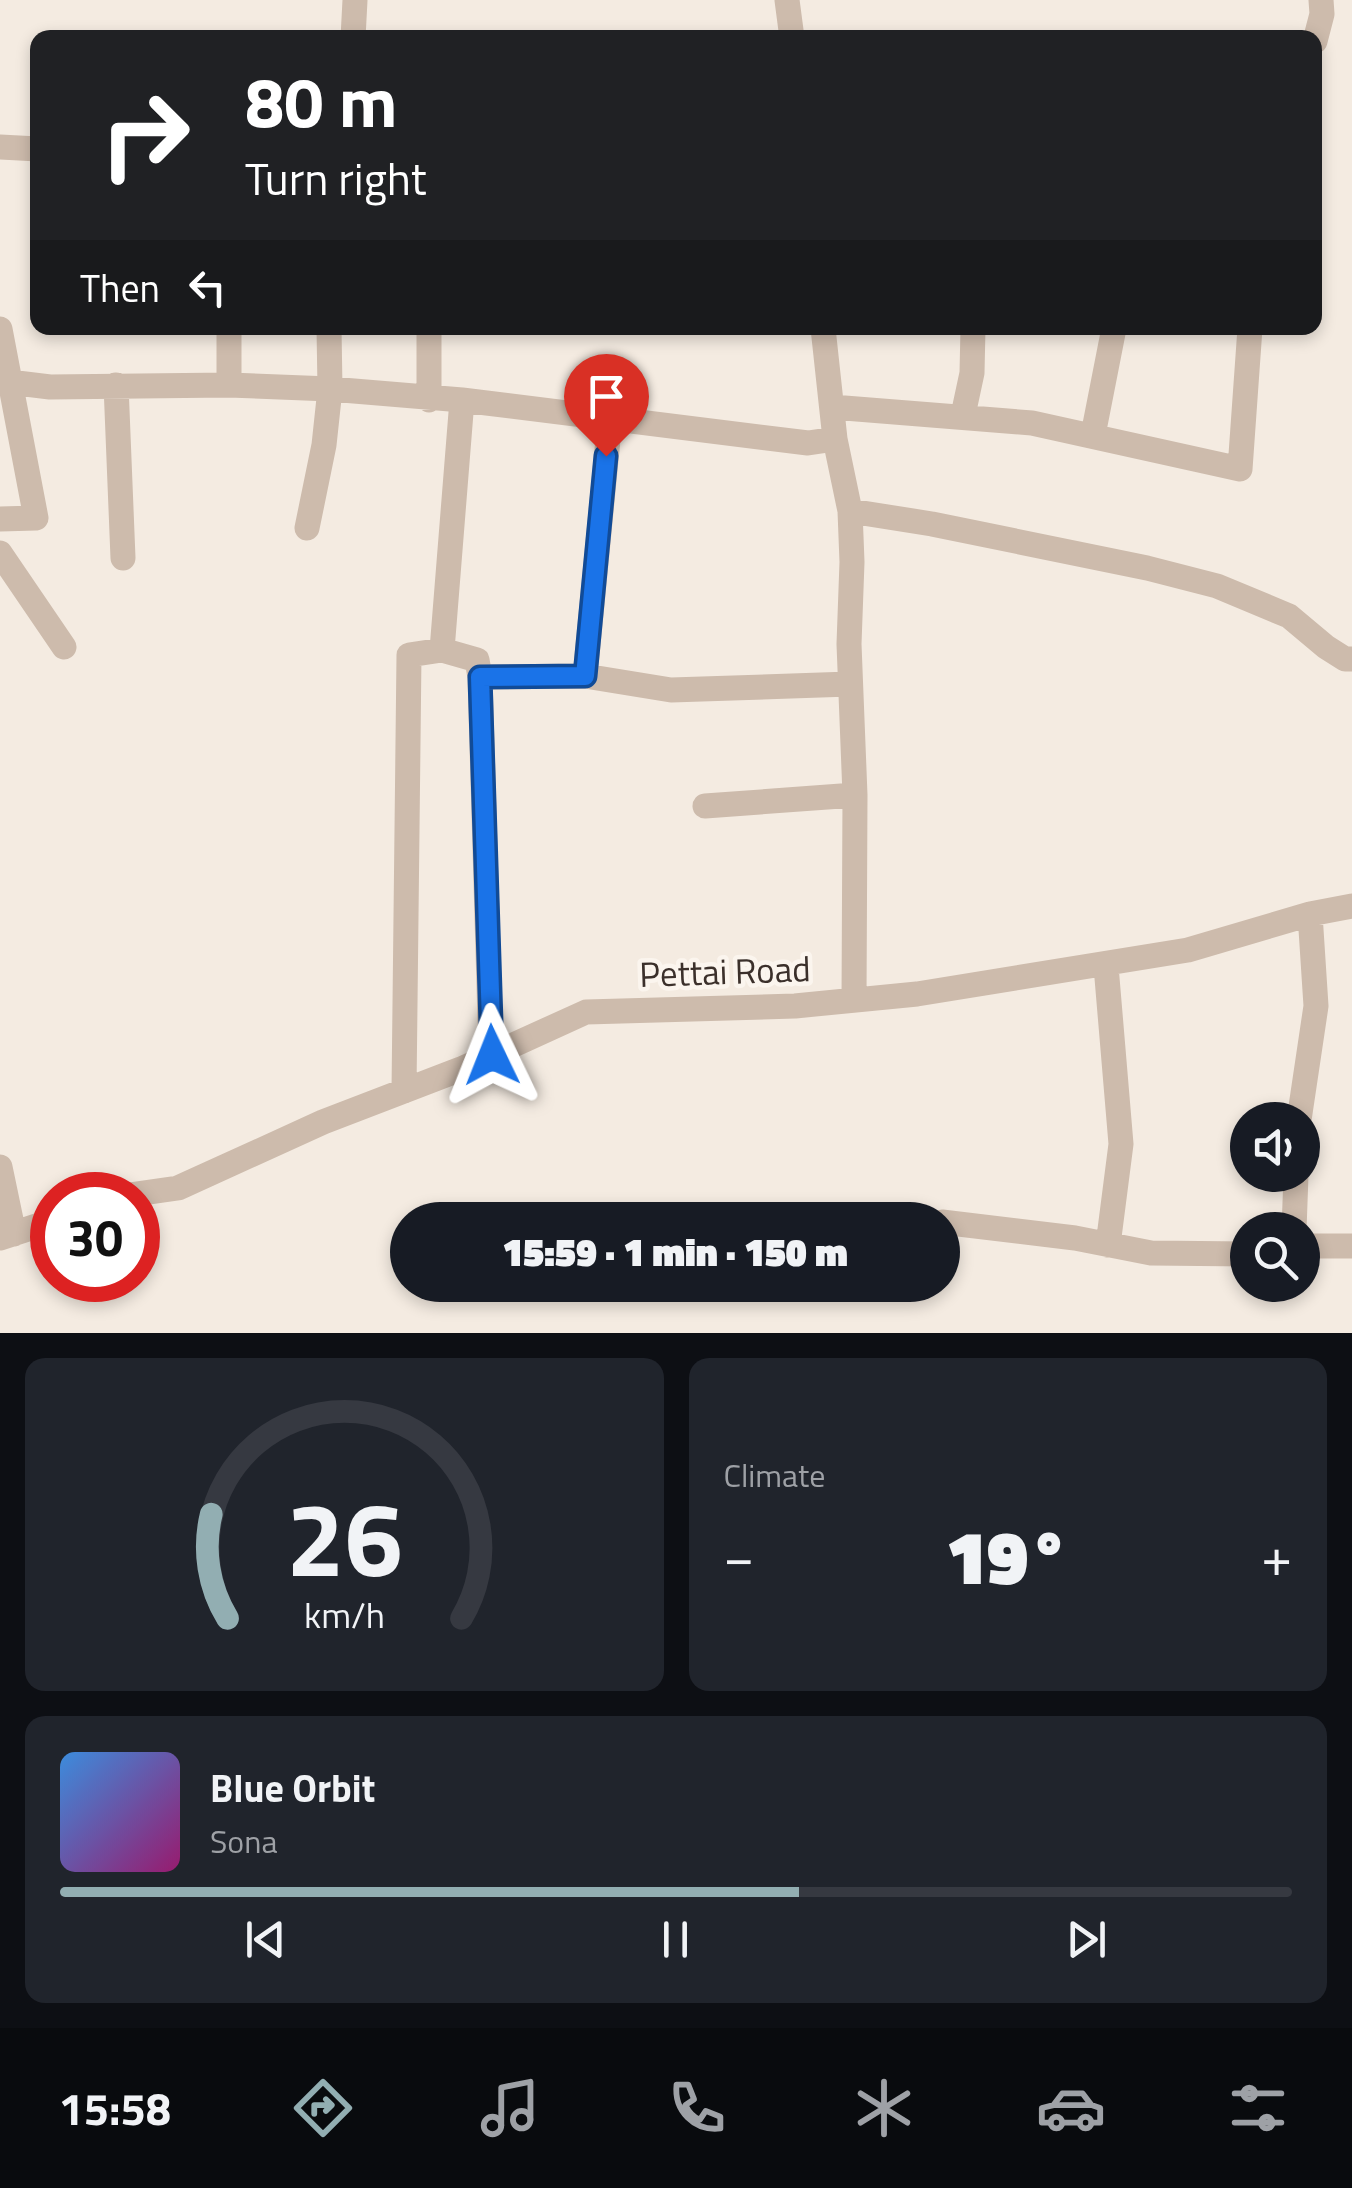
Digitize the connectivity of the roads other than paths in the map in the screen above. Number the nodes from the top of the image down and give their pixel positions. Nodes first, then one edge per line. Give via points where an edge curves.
1 (355, 0) edge
2 (787, 0) edge
3 (1321, 0) edge
4 (353, 30) edge
5 (791, 30) edge
6 (1318, 30) edge
7 (0, 147) edge
8 (30, 149) edge
9 (0, 330) edge
10 (229, 335) edge
11 (329, 335) edge
12 (429, 335) edge
13 (824, 335) edge
14 (973, 335) edge
15 (1113, 335) edge
16 (1250, 335) edge
17 (9, 382) junction
18 (229, 385) junction
19 (116, 386) junction
20 (330, 389) junction
21 (429, 400) junction
22 (462, 400) junction
23 (832, 407) junction
24 (963, 415) junction
25 (610, 419) junction
26 (1093, 435) junction
27 (835, 440) junction
28 (850, 512) junction
29 (0, 519) edge
30 (307, 528) dead end
31 (0, 553) edge
32 (124, 558) dead end
33 (64, 647) dead end
34 (442, 650) junction
35 (1352, 659) edge
36 (585, 676) junction
37 (480, 677) junction
38 (850, 684) junction
39 (855, 795) junction
40 (706, 806) dead end
41 (1352, 906) edge
42 (1310, 914) junction
43 (1106, 966) junction
44 (854, 1000) junction
45 (492, 1055) junction
46 (404, 1091) junction
47 (1302, 1102) edge
48 (0, 1167) edge
49 (160, 1191) edge
50 (960, 1224) edge
51 (7, 1236) edge
52 (1108, 1244) junction
53 (1320, 1246) edge
54 (1352, 1246) edge
55 (1230, 1254) edge

1 - 4 street
2 - 5 street
3 - 6 street
7 - 8 street
9 - 17 street
10 - 18 street
11 - 20 street
12 - 21 street
13 - 23 street
14 - 24 street
15 - 26 street
16 - 26 street via 1240,468
17 - 19 street
17 - 29 street via 36,518
18 - 19 street
18 - 20 street
19 - 32 street
20 - 21 street
20 - 30 street
21 - 22 street
22 - 25 street
22 - 34 street
23 - 24 street
23 - 27 street
24 - 26 street
25 - 27 street via 808,443
25 - 36 street
27 - 28 street
28 - 35 street via 1218,586 1289,616 1326,648
28 - 38 street
31 - 33 street
34 - 37 street via 477,660
34 - 46 street via 409,655
36 - 37 street
36 - 38 street via 670,690
37 - 45 street
38 - 39 street
39 - 40 street
39 - 44 street
41 - 42 street, Pettai Road
42 - 43 street, Pettai Road
42 - 47 street via 1316,1006
43 - 44 street, Pettai Road
43 - 52 street via 1121,1144
44 - 45 street, Pettai Road via 586,1012
45 - 46 street, Pettai Road
46 - 49 street, Pettai Road
48 - 51 street
50 - 52 street
52 - 55 street via 1151,1253
53 - 54 street

